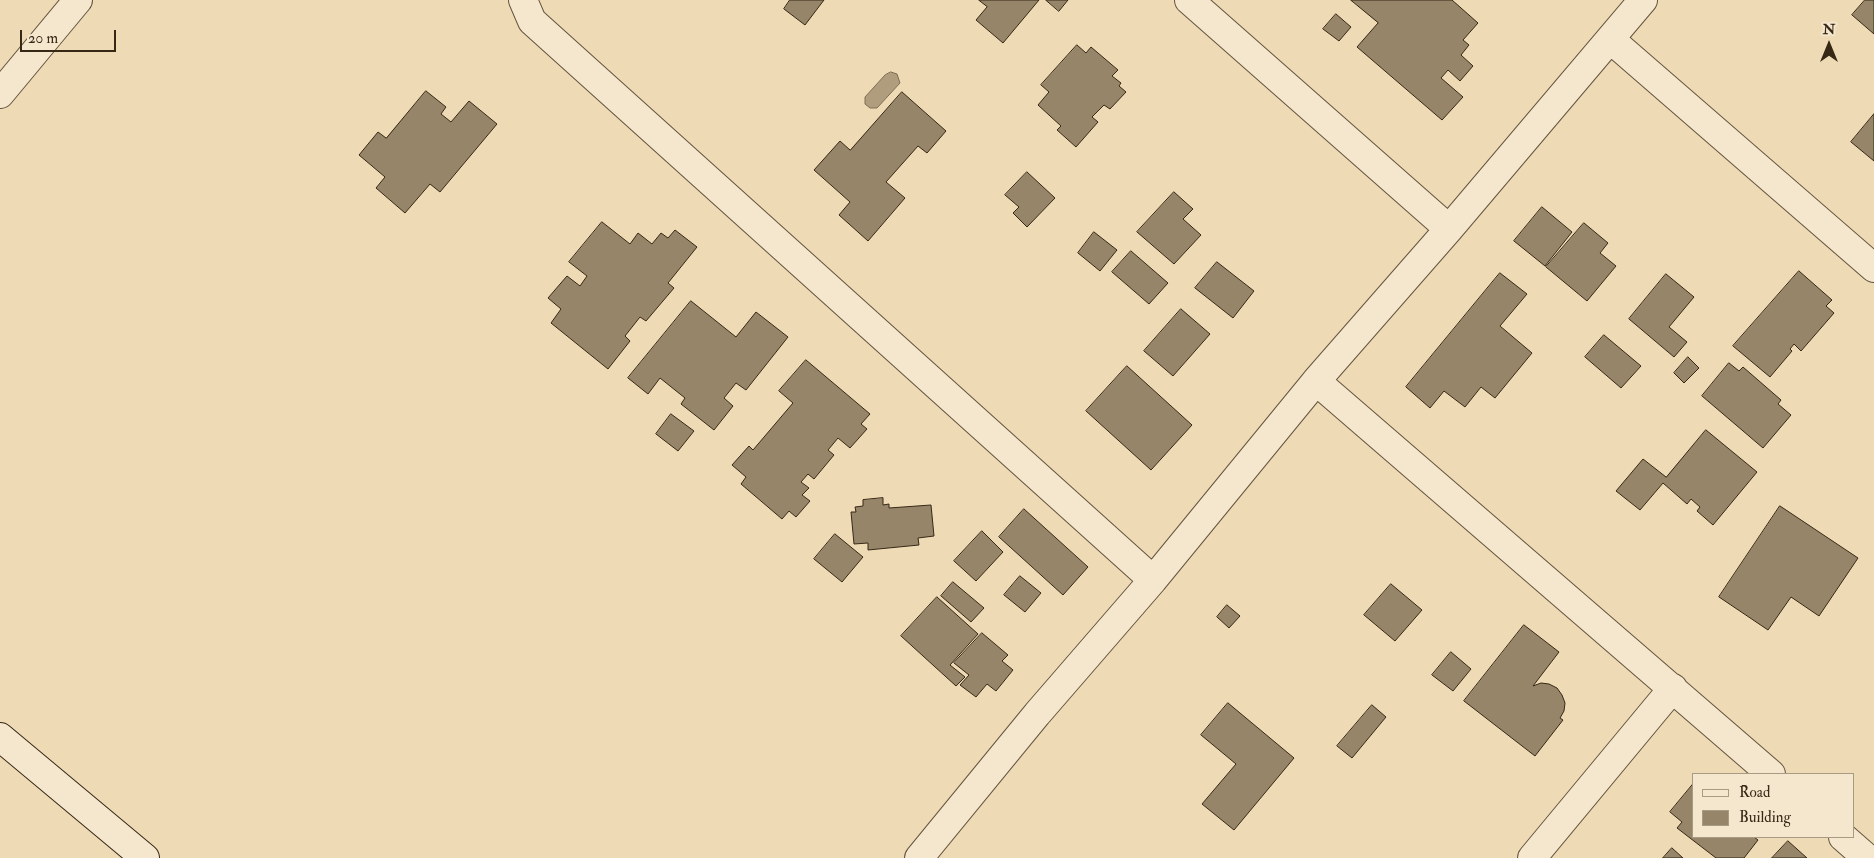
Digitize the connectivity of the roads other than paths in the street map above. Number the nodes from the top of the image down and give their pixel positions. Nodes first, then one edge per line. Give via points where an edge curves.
1 (78, 0) edge
2 (523, 0) edge
3 (1189, 0) edge
4 (1643, 0) edge
5 (1610, 39) junction
6 (0, 94) edge
7 (1449, 229) junction
8 (1874, 268) edge
9 (1316, 381) junction
10 (1153, 580) junction
11 (1673, 688) junction
12 (0, 737) edge
13 (1770, 773) edge
14 (1844, 838) edge
15 (145, 858) edge
16 (919, 858) edge
17 (1532, 858) edge
18 (1867, 858) edge

1 - 6 street
2 - 10 street via 532,21
3 - 7 street
4 - 5 street
5 - 7 street
5 - 8 street
7 - 9 street
9 - 10 street
9 - 11 street
10 - 16 street
11 - 13 street
11 - 17 street
12 - 15 street
14 - 18 street

